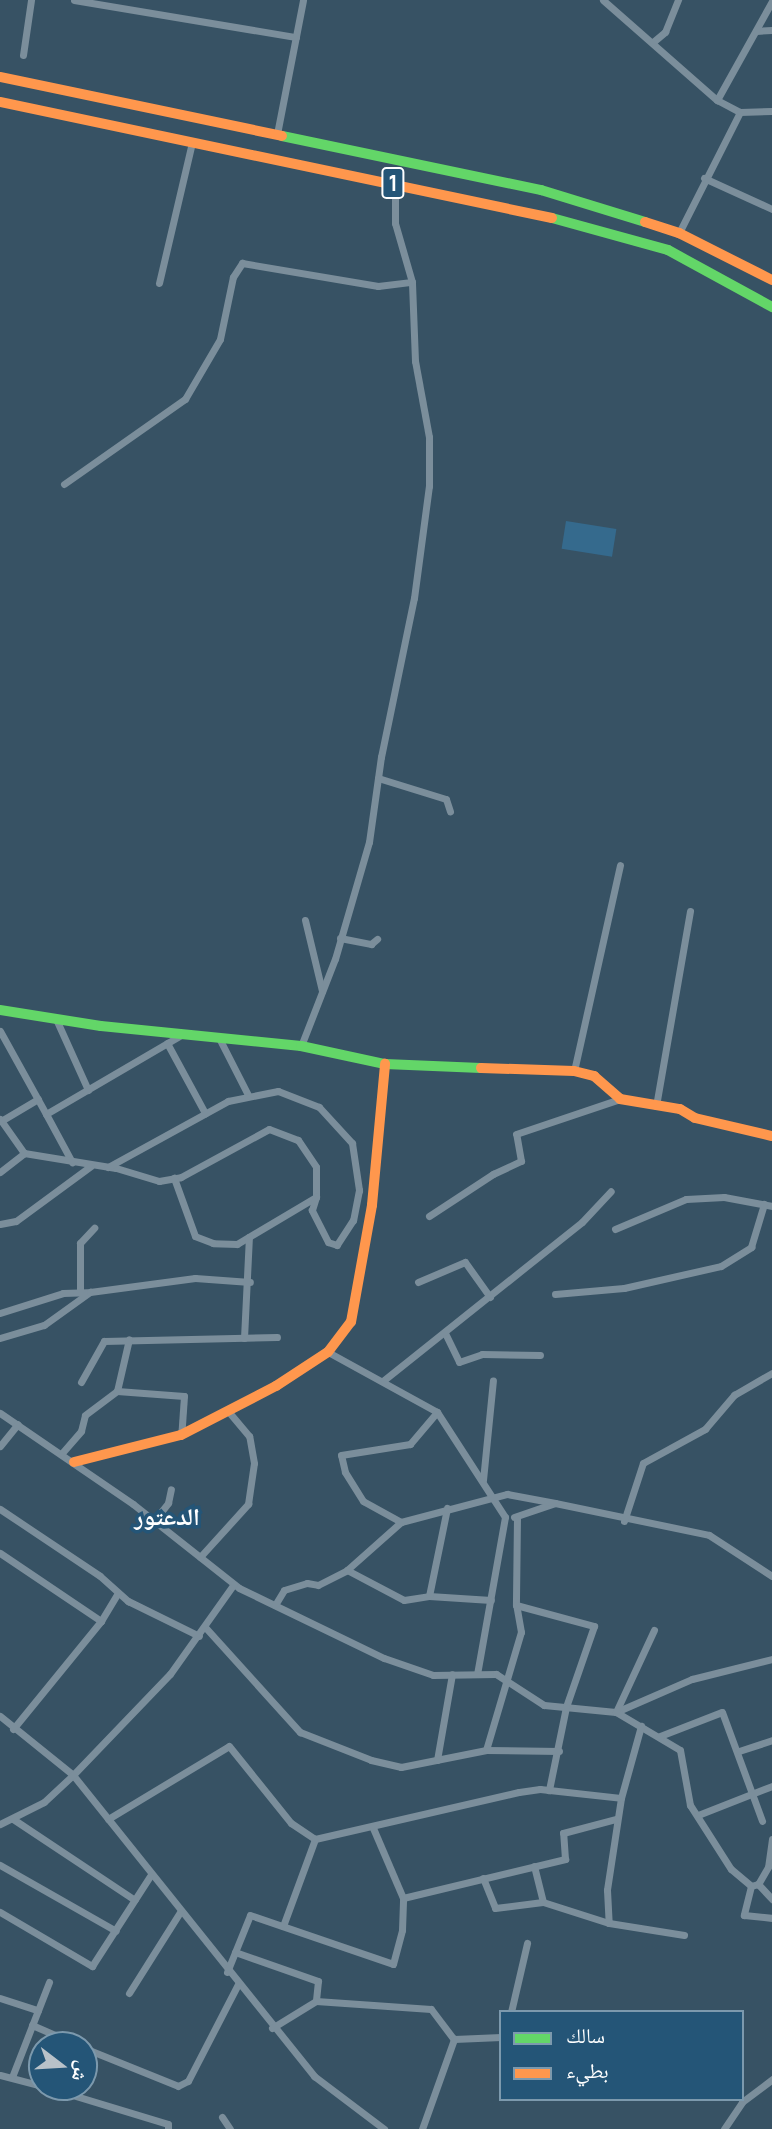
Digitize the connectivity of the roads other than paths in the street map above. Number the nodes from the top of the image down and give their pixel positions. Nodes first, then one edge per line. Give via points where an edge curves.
1 (31, 0) edge
2 (74, 0) edge
3 (303, 0) edge
4 (603, 0) edge
5 (678, 0) edge
6 (772, 1) edge
7 (772, 30) edge
8 (756, 31) junction
9 (296, 37) junction
10 (653, 42) junction
11 (23, 55) dead end
12 (0, 78) edge
13 (717, 100) junction
14 (0, 103) edge
15 (772, 111) edge
16 (740, 112) junction
17 (277, 134) junction
18 (192, 142) junction
19 (704, 178) junction
20 (502, 181) junction
21 (395, 183) junction
22 (496, 203) junction
23 (772, 209) edge
24 (679, 233) junction
25 (772, 280) edge
26 (412, 282) junction
27 (159, 283) dead end
28 (772, 307) edge
29 (64, 484) dead end
30 (378, 778) junction
31 (450, 811) dead end
32 (620, 866) dead end
33 (690, 911) dead end
34 (304, 920) dead end
35 (340, 938) junction
36 (377, 939) dead end
37 (322, 992) junction
38 (0, 1010) edge
39 (56, 1019) junction
40 (0, 1031) edge
41 (183, 1034) junction
42 (219, 1038) junction
43 (167, 1043) junction
44 (301, 1046) junction
45 (385, 1064) junction
46 (574, 1071) junction
47 (88, 1090) junction
48 (248, 1095) junction
49 (38, 1099) junction
50 (620, 1099) junction
51 (656, 1106) junction
52 (205, 1113) junction
53 (46, 1114) junction
54 (0, 1120) edge
55 (772, 1136) edge
56 (24, 1153) junction
57 (72, 1162) junction
58 (91, 1166) junction
59 (106, 1167) junction
60 (0, 1172) edge
61 (174, 1178) junction
62 (611, 1191) dead end
63 (316, 1197) junction
64 (768, 1205) edge
65 (429, 1216) dead end
66 (0, 1224) edge
67 (94, 1228) dead end
68 (615, 1229) dead end
69 (249, 1237) junction
70 (250, 1282) junction
71 (418, 1282) dead end
72 (80, 1292) junction
73 (90, 1292) junction
74 (555, 1294) dead end
75 (490, 1297) junction
76 (0, 1313) edge
77 (444, 1333) junction
78 (277, 1337) dead end
79 (244, 1338) junction
80 (0, 1339) edge
81 (129, 1339) junction
82 (328, 1352) junction
83 (540, 1355) dead end
84 (772, 1373) edge
85 (384, 1380) junction
86 (493, 1380) dead end
87 (81, 1382) dead end
88 (117, 1391) junction
89 (227, 1410) junction
90 (437, 1412) junction
91 (0, 1413) edge
92 (18, 1424) junction
93 (181, 1435) junction
94 (0, 1446) edge
95 (62, 1453) junction
96 (74, 1462) junction
97 (483, 1480) junction
98 (171, 1489) dead end
99 (494, 1497) junction
100 (555, 1503) junction
101 (447, 1508) junction
102 (0, 1509) edge
103 (505, 1517) junction
104 (517, 1517) junction
105 (154, 1521) junction
106 (624, 1521) junction
107 (401, 1522) junction
108 (0, 1553) edge
109 (200, 1557) junction
110 (347, 1570) junction
111 (772, 1576) edge
112 (234, 1584) junction
113 (118, 1593) junction
114 (429, 1595) junction
115 (491, 1600) junction
116 (275, 1605) junction
117 (516, 1605) junction
118 (102, 1621) junction
119 (205, 1627) junction
120 (654, 1630) dead end
121 (199, 1636) junction
122 (772, 1659) edge
123 (452, 1674) junction
124 (477, 1674) junction
125 (503, 1679) junction
126 (566, 1707) junction
127 (616, 1712) junction
128 (1, 1720) edge
129 (641, 1726) junction
130 (13, 1729) junction
131 (660, 1736) junction
132 (772, 1740) edge
133 (486, 1751) junction
134 (558, 1751) junction
135 (739, 1751) junction
136 (438, 1760) junction
137 (72, 1775) junction
138 (772, 1787) edge
139 (549, 1790) junction
140 (753, 1793) junction
141 (621, 1798) junction
142 (698, 1815) junction
143 (13, 1819) junction
144 (108, 1819) junction
145 (616, 1819) junction
146 (762, 1821) dead end
147 (0, 1824) edge
148 (373, 1828) junction
149 (315, 1839) junction
150 (772, 1839) edge
151 (0, 1865) edge
152 (534, 1866) junction
153 (150, 1876) junction
154 (483, 1878) junction
155 (754, 1885) junction
156 (403, 1898) junction
157 (772, 1899) edge
158 (135, 1900) junction
159 (543, 1902) junction
160 (0, 1912) edge
161 (180, 1912) junction
162 (772, 1918) edge
163 (609, 1923) junction
164 (283, 1926) junction
165 (116, 1931) junction
166 (684, 1935) dead end
167 (527, 1943) dead end
168 (235, 1952) junction
169 (228, 1972) junction
170 (49, 1982) dead end
171 (238, 1984) junction
172 (129, 1993) dead end
173 (0, 1998) edge
174 (316, 2001) junction
175 (38, 2010) junction
176 (511, 2010) edge
177 (32, 2025) junction
178 (272, 2028) junction
179 (46, 2031) edge
180 (499, 2038) edge
181 (454, 2039) junction
182 (98, 2054) edge
183 (0, 2074) edge
184 (12, 2077) junction
185 (772, 2079) edge
186 (28, 2082) edge
187 (93, 2101) edge
188 (222, 2117) dead end
189 (168, 2129) edge
190 (230, 2129) edge
191 (384, 2129) edge
192 (422, 2129) edge
193 (724, 2129) edge

1 - 11 street
2 - 9 street
3 - 9 street
4 - 10 street
5 - 10 street via 665,32
6 - 8 street
7 - 8 street
8 - 13 street
9 - 17 street
10 - 13 street
12 - 17 main road, 1
13 - 16 street
14 - 18 main road, 1
15 - 16 street
16 - 19 street
17 - 20 main road, 1
18 - 21 main road, 1
18 - 27 street
19 - 23 street
19 - 24 street
20 - 22 main road
20 - 24 main road, 1
21 - 22 main road, 1
21 - 26 street via 395,223
22 - 28 main road, 1 via 668,250
24 - 25 main road, 1
26 - 29 street via 379,286 242,263 233,277 220,340 185,399
26 - 30 street via 415,360 429,437 429,486 413,607
30 - 31 street via 446,799
30 - 35 street via 369,842
32 - 46 street
33 - 51 street
34 - 37 street
35 - 36 street via 371,944
35 - 37 street
37 - 44 street
38 - 39 main road
39 - 41 main road
39 - 47 street
40 - 49 street
41 - 42 main road
41 - 43 street
42 - 44 main road
42 - 48 street
43 - 47 street
43 - 52 street
44 - 45 main road
45 - 46 main road
45 - 82 main road via 372,1205 352,1322
46 - 50 main road via 594,1076
47 - 53 street
48 - 52 street
48 - 63 street via 278,1091 300,1097 320,1107 352,1143 359,1190 353,1220 338,1245 328,1242 312,1210
49 - 53 street
49 - 54 street
50 - 51 main road
50 - 65 street via 516,1134 521,1161
51 - 55 main road
52 - 59 street
53 - 57 street
54 - 56 street
56 - 57 street
56 - 60 street
57 - 58 street
58 - 59 street
58 - 66 street via 16,1221
59 - 61 street via 159,1181
61 - 63 street via 269,1129 298,1140 316,1167
61 - 69 street via 195,1236 213,1243 237,1244
62 - 75 street via 583,1222
63 - 69 street
64 - 68 street via 724,1197 686,1199
64 - 74 street via 751,1247 721,1266 624,1288
67 - 72 street via 80,1243
69 - 70 street
70 - 73 street via 195,1279
70 - 79 street
71 - 75 street via 465,1262
72 - 73 street
72 - 76 street
73 - 80 street via 44,1325
75 - 77 street
77 - 83 street via 459,1362 482,1353
77 - 85 street
78 - 79 street
79 - 81 street
81 - 87 street via 104,1341
81 - 88 street
82 - 85 street
82 - 89 main road via 276,1386
84 - 106 street via 734,1395 705,1429 643,1463
85 - 90 street
86 - 97 street
88 - 93 street via 184,1396
88 - 95 street via 85,1415 81,1431
89 - 93 main road
89 - 109 street via 249,1436 254,1463 248,1504
90 - 97 street
90 - 107 street via 410,1444 341,1455 345,1472 363,1501
91 - 92 street
92 - 94 street
92 - 95 street
93 - 96 main road
95 - 96 street
96 - 105 street
97 - 99 street
98 - 105 street via 168,1503
99 - 100 street via 507,1494
99 - 101 street
99 - 103 street
100 - 104 street
100 - 106 street
101 - 107 street
101 - 114 street
102 - 113 street
103 - 104 street
103 - 115 street
104 - 117 street
105 - 109 street
106 - 111 street via 709,1535
107 - 110 street
108 - 118 street
109 - 112 street
110 - 114 street via 404,1600
110 - 116 street via 318,1585 307,1583 284,1590
112 - 116 street
112 - 119 street
113 - 118 street
113 - 121 street
114 - 115 street
115 - 124 street
116 - 123 street via 384,1658 433,1675
117 - 125 street via 521,1632
117 - 126 street via 594,1626
118 - 130 street
119 - 121 street
119 - 136 street via 300,1732 401,1767
120 - 127 street
121 - 137 street via 170,1674
122 - 127 street via 692,1679
123 - 124 street
123 - 136 street
124 - 125 street
125 - 126 street via 544,1705
125 - 133 street
126 - 127 street
126 - 134 street
127 - 129 street
128 - 130 street
129 - 131 street
129 - 141 street
130 - 137 street
131 - 135 street via 722,1712
131 - 142 street via 680,1750 690,1805
132 - 135 street
133 - 134 street
133 - 136 street
134 - 139 street
135 - 140 street
137 - 143 street via 44,1802
137 - 144 street
138 - 140 street
139 - 141 street
139 - 148 street via 519,1792
140 - 142 street
140 - 146 street
141 - 145 street
142 - 155 street via 731,1869
143 - 147 street
143 - 158 street
144 - 149 street via 229,1746 291,1823
144 - 153 street
145 - 152 street via 563,1833 565,1858
145 - 163 street via 607,1890
148 - 149 street
148 - 156 street
149 - 164 street
150 - 155 street via 768,1867
151 - 165 street
152 - 154 street
152 - 159 street
153 - 158 street
153 - 161 street
154 - 156 street
154 - 159 street via 495,1908
155 - 157 street
155 - 162 street via 744,1915
156 - 164 street via 402,1930 393,1965
158 - 165 street
159 - 163 street
160 - 165 street via 86,1965 96,1964
161 - 169 street
161 - 172 street
163 - 166 street
164 - 168 street via 250,1915
167 - 176 street
168 - 169 street
168 - 174 street via 318,1981
169 - 171 street
170 - 175 street
171 - 178 street
171 - 182 street via 188,2081 178,2086
173 - 175 street
174 - 178 street
174 - 181 street via 432,2009
175 - 177 street
177 - 179 street
177 - 184 street
178 - 191 street via 314,2076
180 - 181 street
181 - 192 street
183 - 184 street
184 - 186 street
185 - 193 street via 743,2102
187 - 189 street via 168,2124
188 - 190 street

